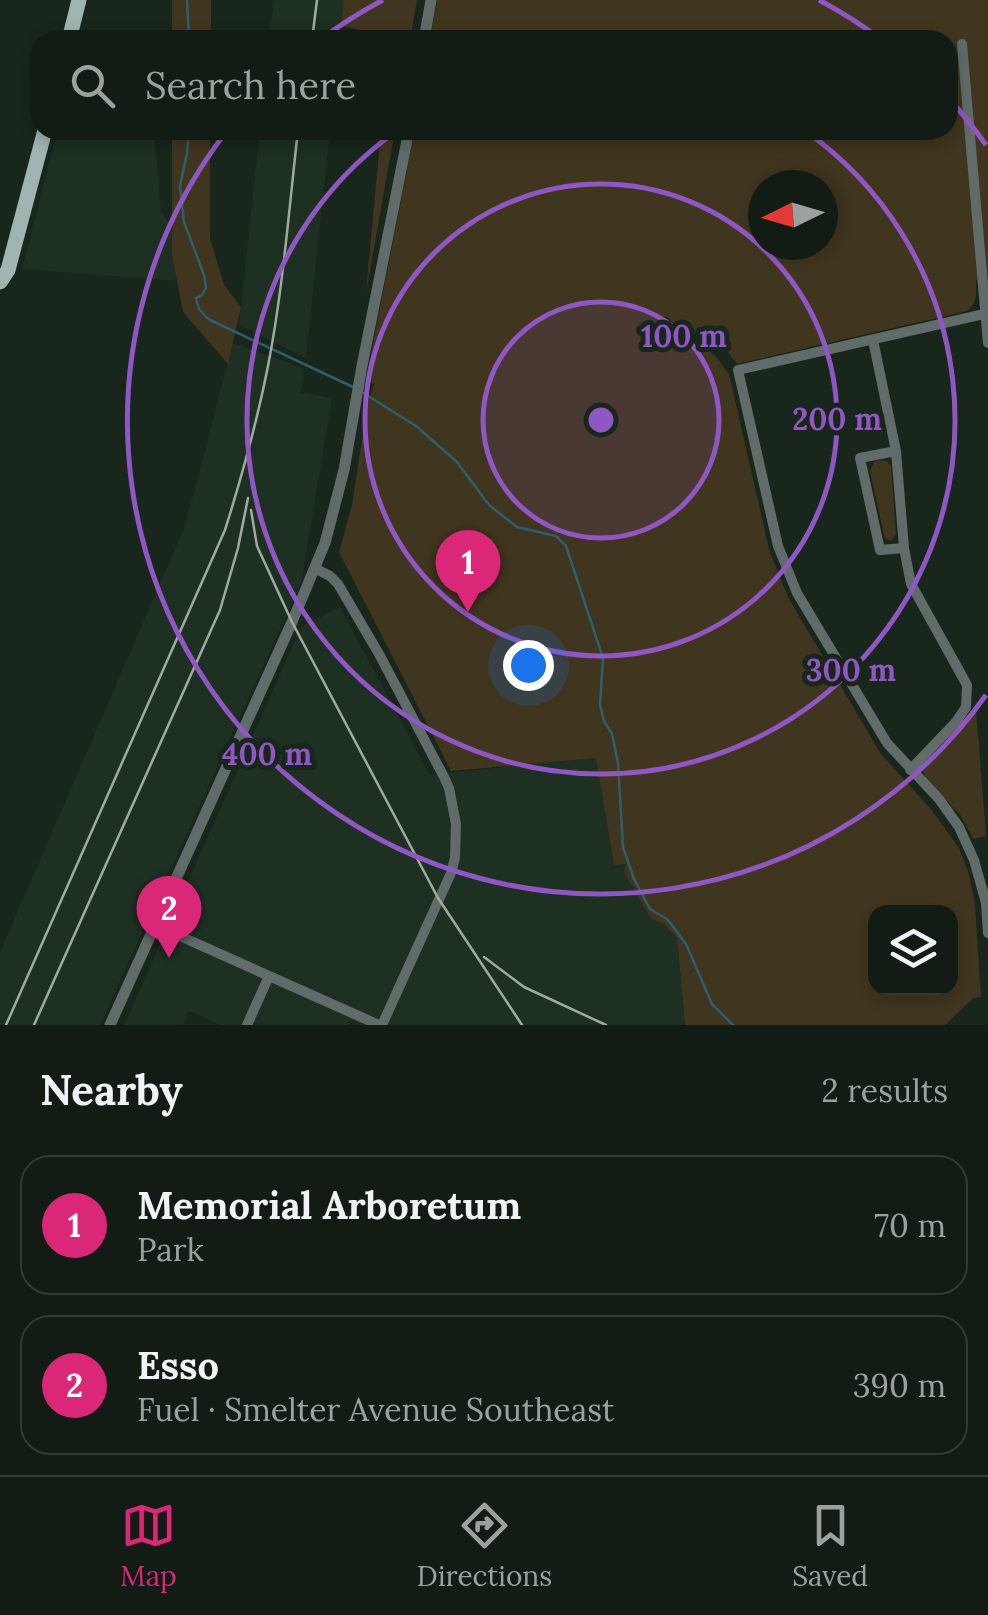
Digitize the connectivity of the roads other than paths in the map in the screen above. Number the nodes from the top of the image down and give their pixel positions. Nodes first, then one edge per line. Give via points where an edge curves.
1 (79, 0) edge
2 (431, 0) edge
3 (71, 30) edge
4 (426, 30) edge
5 (962, 44) dead end
6 (42, 140) edge
7 (408, 140) edge
8 (7, 246) edge
9 (0, 282) edge
10 (987, 318) edge
11 (873, 340) junction
12 (988, 343) edge
13 (896, 451) junction
14 (904, 548) junction
15 (316, 569) junction
16 (910, 770) junction
17 (155, 925) junction
18 (988, 929) edge
19 (269, 976) junction
20 (110, 1025) edge
21 (246, 1025) edge
22 (381, 1025) edge

1 - 3 main road
2 - 4 street
5 - 10 street
6 - 8 main road
7 - 15 street via 334,515
8 - 9 main road via 8,270
10 - 11 street
10 - 12 street
11 - 13 street
11 - 16 street via 738,370 778,546 798,593 887,744
13 - 14 street
13 - 14 street via 860,458 880,550
14 - 16 street via 911,584 967,685 966,707 956,722
15 - 17 street
15 - 22 street via 338,584 380,654 444,776 456,824 451,872
16 - 18 street via 967,844
17 - 19 street
17 - 20 street
19 - 21 street
19 - 22 street

